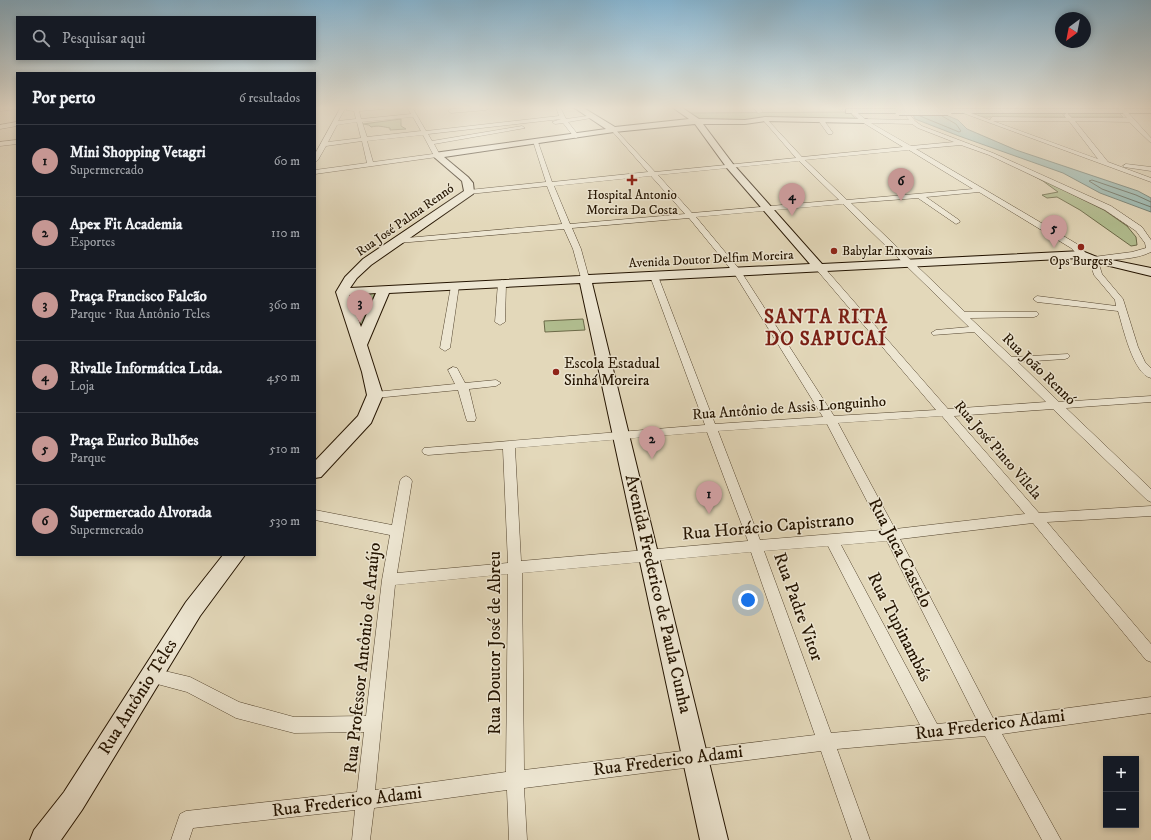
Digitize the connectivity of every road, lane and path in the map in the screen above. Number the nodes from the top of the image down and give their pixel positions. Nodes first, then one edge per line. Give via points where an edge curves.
1 (323, 146) edge
2 (365, 146) edge
3 (432, 146) edge
4 (503, 146) edge
5 (536, 146) edge
6 (628, 146) edge
7 (717, 146) edge
8 (789, 146) edge
9 (907, 146) edge
10 (929, 146) edge
11 (970, 146) edge
12 (1058, 146) edge
13 (1092, 146) edge
14 (910, 148) junction
15 (437, 155) junction
16 (316, 158) edge
17 (800, 159) junction
18 (1105, 163) junction
19 (371, 164) junction
20 (730, 166) junction
21 (1151, 169) edge
22 (316, 172) edge
23 (652, 174) junction
24 (1151, 180) edge
25 (550, 184) junction
26 (980, 190) junction
27 (469, 192) junction
28 (920, 196) junction
29 (845, 202) junction
30 (768, 209) junction
31 (691, 216) junction
32 (956, 222) dead end
33 (568, 227) junction
34 (398, 242) junction
35 (1082, 254) junction
36 (1093, 259) junction
37 (907, 262) junction
38 (819, 267) junction
39 (737, 272) junction
40 (1151, 272) edge
41 (654, 276) junction
42 (585, 278) junction
43 (502, 283) junction
44 (455, 286) junction
45 (384, 289) junction
46 (342, 292) junction
47 (1037, 299) dead end
48 (1122, 309) junction
49 (1034, 314) dead end
50 (962, 315) junction
51 (500, 322) dead end
52 (976, 329) junction
53 (936, 333) dead end
54 (360, 345) junction
55 (445, 348) dead end
56 (1066, 356) dead end
57 (1009, 360) junction
58 (452, 370) dead end
59 (1151, 375) edge
60 (496, 383) dead end
61 (463, 388) junction
62 (375, 395) junction
63 (1151, 399) edge
64 (1055, 405) junction
65 (944, 412) junction
66 (471, 418) dead end
67 (831, 421) junction
68 (712, 428) junction
69 (622, 436) junction
70 (509, 446) junction
71 (428, 452) dead end
72 (316, 471) edge
73 (406, 480) dead end
74 (1151, 497) edge
75 (1151, 511) edge
76 (316, 515) edge
77 (1036, 518) junction
78 (397, 531) junction
79 (891, 535) junction
80 (832, 540) junction
81 (756, 546) junction
82 (649, 555) junction
83 (234, 556) edge
84 (515, 569) junction
85 (389, 580) junction
86 (1151, 655) edge
87 (152, 676) junction
88 (1151, 705) edge
89 (373, 724) junction
90 (989, 727) junction
91 (932, 732) junction
92 (827, 742) junction
93 (696, 758) junction
94 (515, 780) junction
95 (366, 800) junction
96 (44, 840) edge
97 (180, 840) edge
98 (361, 840) edge
99 (518, 840) edge
100 (714, 840) edge
101 (861, 840) edge
102 (1052, 840) edge

1 - 16 street
2 - 19 street
3 - 15 street
4 - 15 main road
5 - 25 street
6 - 23 street, Rua Juca Castelo
7 - 20 main road
8 - 17 street, Rua João Rennó
9 - 14 street
10 - 14 street
11 - 36 street via 1108,208 1132,224 1150,243 1150,249 1144,253
12 - 18 street
13 - 18 street
14 - 17 street
14 - 26 street
15 - 19 street
15 - 27 main road, Rua José Palma Rennó via 465,179
17 - 20 street
17 - 29 street, Rua João Rennó
18 - 21 street
18 - 24 street
19 - 22 street
20 - 23 street
20 - 30 main road
23 - 25 street
23 - 31 street, Rua Juca Castelo
25 - 27 street
25 - 33 street
26 - 28 street
26 - 35 street via 1074,246
27 - 34 main road, Rua José Palma Rennó
28 - 29 street
28 - 32 street
29 - 30 street
29 - 37 street, Rua João Rennó
30 - 31 street
30 - 38 main road
31 - 33 street
31 - 39 street, Rua Juca Castelo
33 - 34 street
33 - 42 street
34 - 46 main road, Rua José Palma Rennó via 353,274
35 - 36 main road
35 - 37 main road, Avenida Doutor Delfim Moreira
36 - 40 main road
36 - 48 street via 1098,275 1119,299
37 - 38 main road, Avenida Doutor Delfim Moreira
37 - 50 street, Rua João Rennó
38 - 39 main road, Avenida Doutor Delfim Moreira
38 - 65 street, Rua José Pinto Vilela
39 - 41 main road, Avenida Doutor Delfim Moreira
39 - 67 street, Rua Juca Castelo
41 - 42 main road, Avenida Doutor Delfim Moreira
41 - 68 street, Rua Padre Vitor
42 - 43 main road, Avenida Doutor Delfim Moreira
42 - 69 main road, Avenida Frederico de Paula Cunha
43 - 44 main road, Avenida Doutor Delfim Moreira
43 - 51 street
44 - 45 main road, Avenida Doutor Delfim Moreira
44 - 55 street
45 - 46 main road, Avenida Doutor Delfim Moreira
45 - 54 main road
46 - 54 main road
47 - 48 street
48 - 59 street via 1133,347
49 - 50 street
50 - 52 street, Rua João Rennó
52 - 53 street
52 - 57 street, Rua João Rennó
54 - 62 main road
56 - 57 street
57 - 64 street, Rua João Rennó
58 - 61 street
60 - 61 street
61 - 62 street
61 - 66 street
62 - 72 main road via 365,419
63 - 64 street, Rua Antônio de Assis Longuinho
64 - 65 street, Rua Antônio de Assis Longuinho
64 - 74 street, Rua João Rennó
65 - 67 street, Rua Antônio de Assis Longuinho
65 - 77 street, Rua José Pinto Vilela
67 - 68 street, Rua Antônio de Assis Longuinho
67 - 79 street, Rua Juca Castelo
68 - 69 street, Rua Antônio de Assis Longuinho
68 - 81 street, Rua Padre Vitor
69 - 70 street, Rua Antônio de Assis Longuinho
69 - 82 main road, Avenida Frederico de Paula Cunha
70 - 71 street, Rua Antônio de Assis Longuinho
70 - 84 street, Rua Doutor José de Abreu
73 - 78 street, Rua Professor Antônio de Araújo
75 - 77 street, Rua Horácio Capistrano
76 - 78 street
77 - 79 street, Rua Horácio Capistrano
77 - 86 street, Rua José Pinto Vilela
78 - 85 street, Rua Professor Antônio de Araújo
79 - 80 street, Rua Horácio Capistrano
79 - 90 street, Rua Juca Castelo
80 - 81 street, Rua Horácio Capistrano
80 - 91 street, Rua Tupinambás
81 - 82 street, Rua Horácio Capistrano
81 - 92 street, Rua Padre Vitor
82 - 84 street, Rua Horácio Capistrano
82 - 93 main road, Avenida Frederico de Paula Cunha
83 - 87 main road, Rua Antônio Teles via 193,610
84 - 85 street, Rua Horácio Capistrano
84 - 94 street, Rua Doutor José de Abreu
85 - 89 street, Rua Professor Antônio de Araújo
87 - 89 street via 190,685 236,710 294,725
87 - 96 main road, Rua Antônio Teles via 73,801
88 - 90 street, Rua Frederico Adami
89 - 95 street, Rua Professor Antônio de Araújo
90 - 91 street, Rua Frederico Adami
90 - 102 street, Rua Juca Castelo
91 - 92 street, Rua Frederico Adami
92 - 93 street, Rua Frederico Adami
92 - 101 street, Rua Padre Vitor
93 - 94 street, Rua Frederico Adami
93 - 100 main road, Avenida Frederico de Paula Cunha
94 - 95 street, Rua Frederico Adami
94 - 99 street, Rua Doutor José de Abreu
95 - 97 street, Rua Frederico Adami via 186,820
95 - 98 street, Rua Professor Antônio de Araújo

